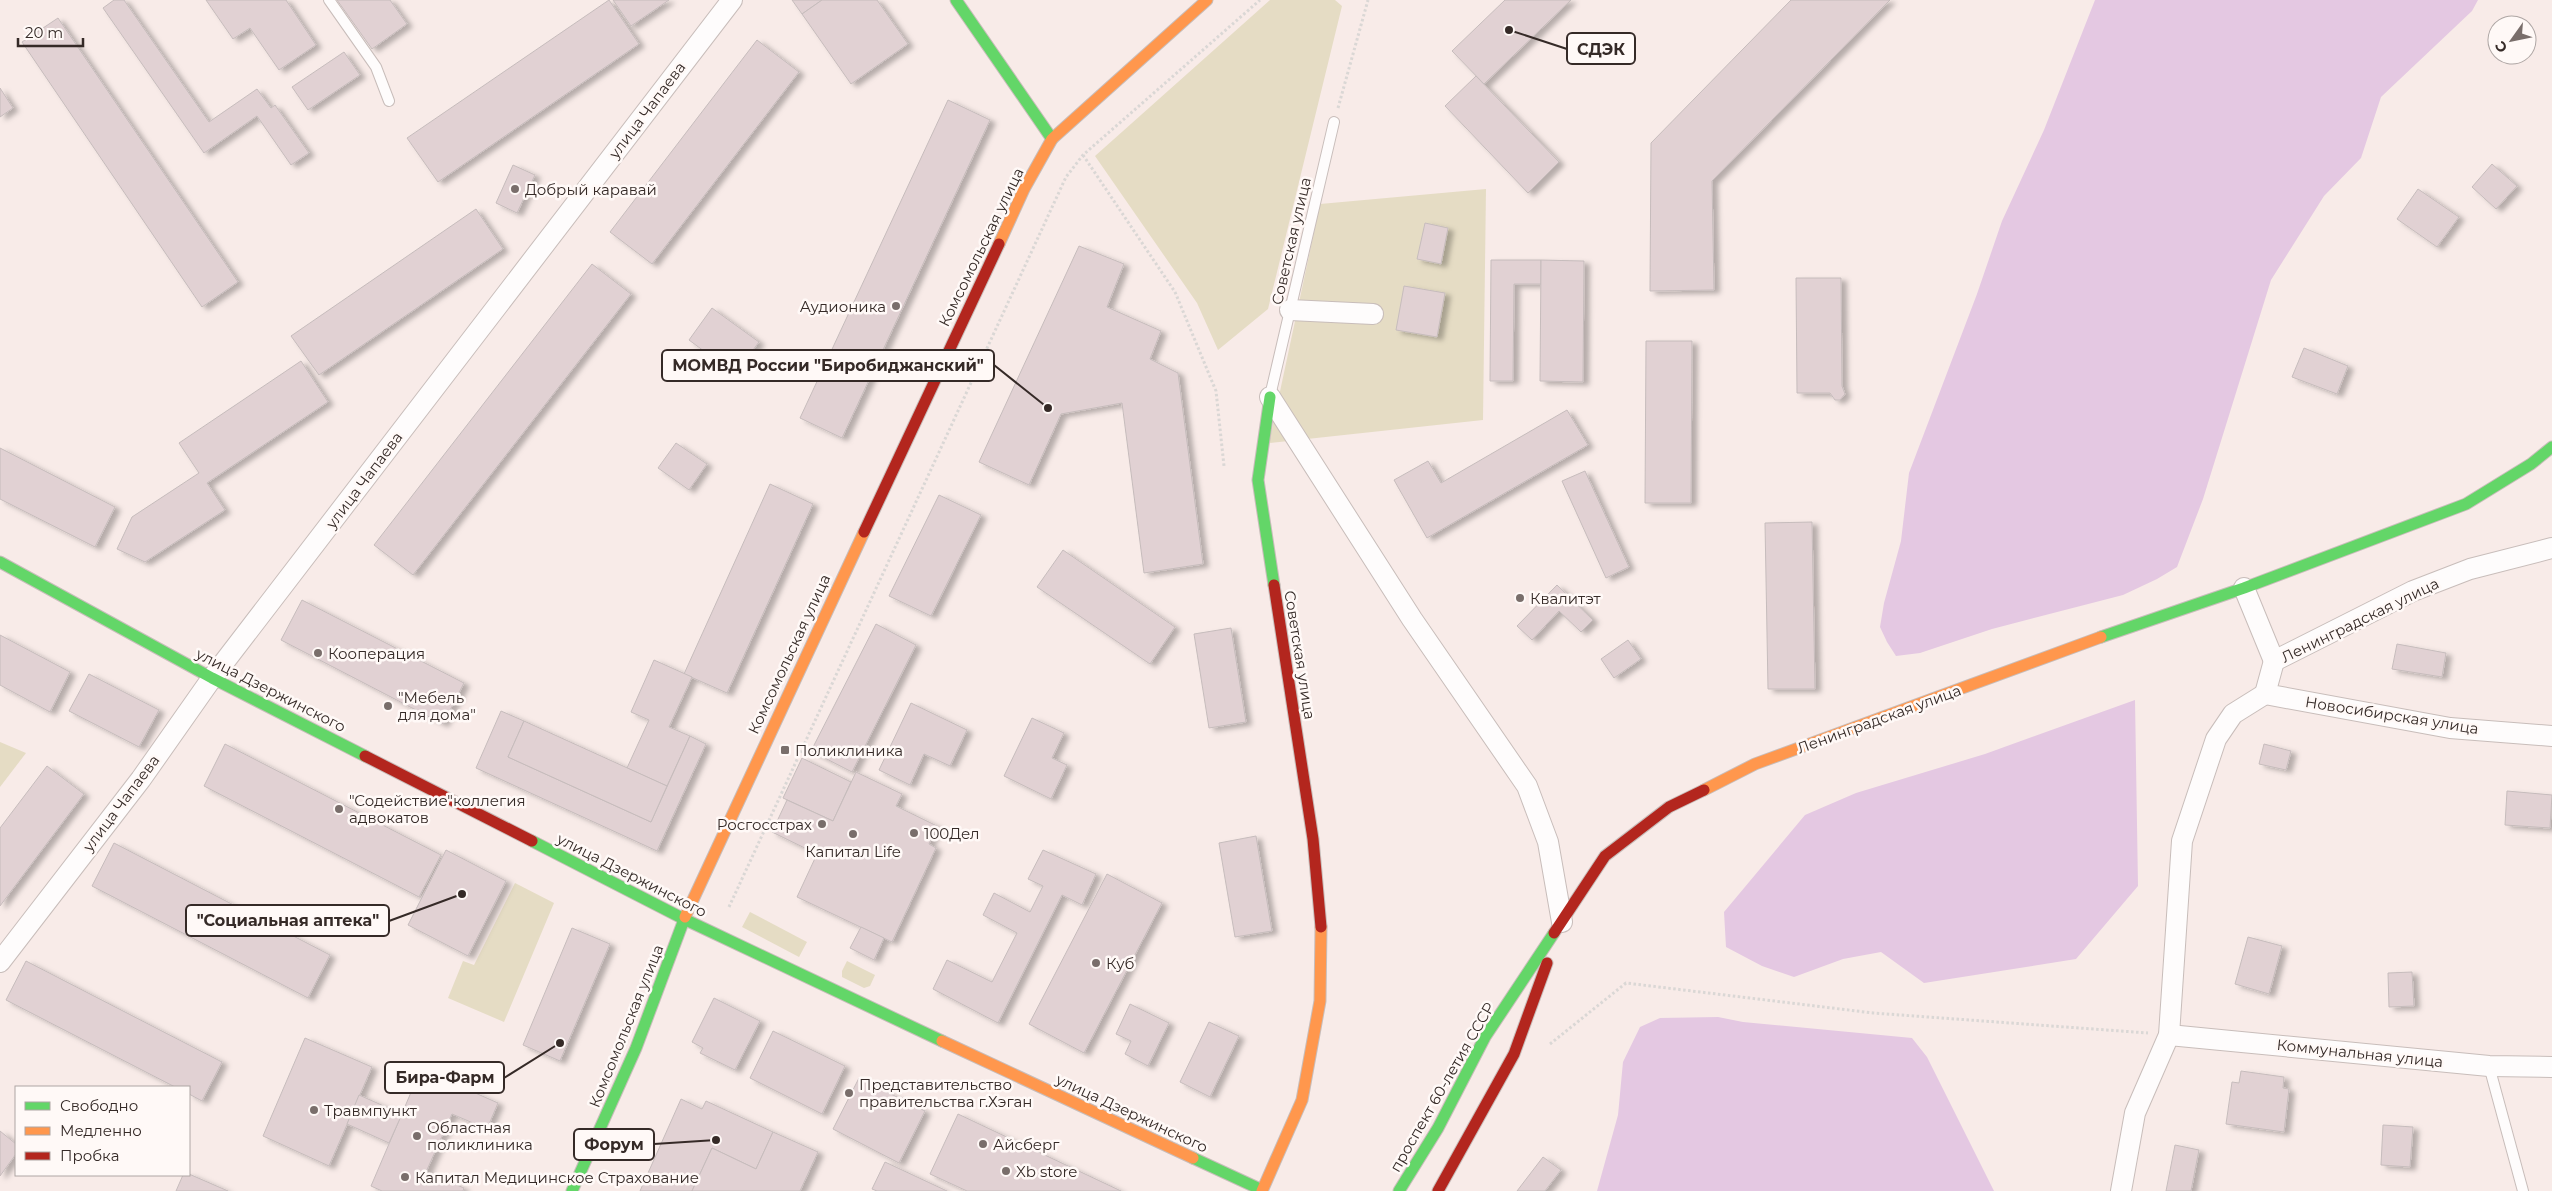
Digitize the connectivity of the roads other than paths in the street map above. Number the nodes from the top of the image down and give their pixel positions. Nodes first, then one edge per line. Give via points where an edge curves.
1 (329, 0) edge
2 (732, 0) edge
3 (956, 0) edge
4 (1207, 0) edge
5 (389, 101) dead end
6 (1334, 122) road end
7 (1052, 139) junction
8 (1290, 310) junction
9 (1373, 314) dead end
10 (1270, 397) junction
11 (2552, 447) edge
12 (2552, 548) edge
13 (0, 562) edge
14 (2244, 588) junction
15 (2274, 661) junction
16 (212, 678) junction
17 (2265, 694) junction
18 (2552, 736) edge
19 (684, 918) junction
20 (1562, 922) junction
21 (0, 962) edge
22 (2169, 1035) junction
23 (2489, 1066) junction
24 (2552, 1067) edge
25 (572, 1191) edge
26 (1262, 1191) edge
27 (1399, 1191) edge
28 (1438, 1191) edge
29 (2122, 1191) edge
30 (2523, 1191) edge

1 - 5 lane via 376,67
2 - 16 street, улица Чапаева
3 - 7 main road
4 - 7 main road
6 - 8 lane, Советская улица
7 - 19 main road, Комсомольская улица via 1024,189
8 - 9 street
8 - 10 lane, Советская улица
10 - 20 street via 1412,619 1527,786 1548,842
10 - 26 main road, Советская улица via 1258,480 1313,840 1322,937 1320,1001 1302,1100
11 - 14 main road, Ленинградская улица via 2532,464 2466,504
12 - 15 street, Ленинградская улица via 2470,569 2413,591
13 - 16 main road, улица Дзержинского
14 - 15 street, Ленинградская улица
14 - 20 main road, Ленинградская улица via 2181,608 1755,764 1669,807 1605,856
15 - 17 street
16 - 19 main road, улица Дзержинского
16 - 21 street, улица Чапаева via 140,779
17 - 18 street, Новосибирская улица via 2450,728
17 - 22 street via 2233,714 2216,739 2182,841
19 - 25 main road, Комсомольская улица via 636,1048
19 - 26 main road, улица Дзержинского
20 - 27 main road, проспект 60-летия СССР via 1485,1037 1438,1128
20 - 28 main road via 1514,1054
22 - 23 street, Коммунальная улица
22 - 29 street via 2135,1113
23 - 24 street, Коммунальная улица
23 - 30 lane

